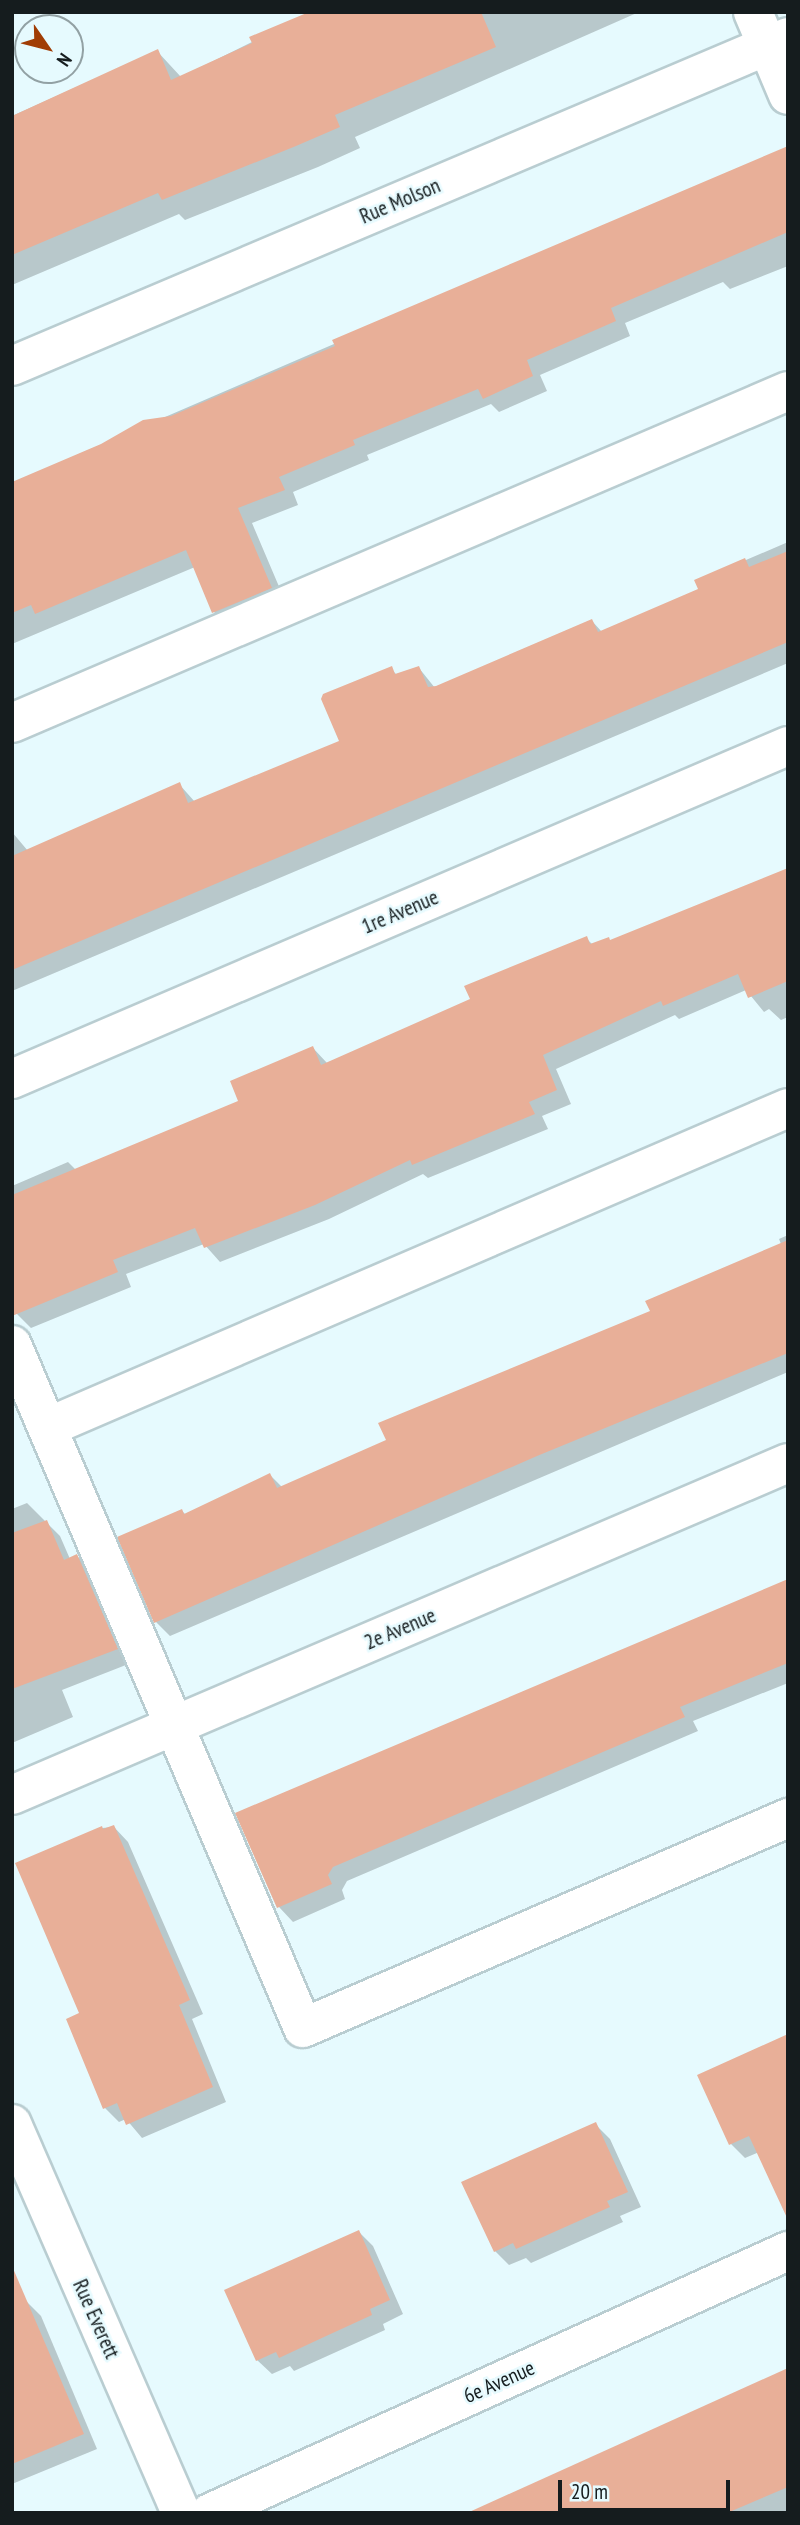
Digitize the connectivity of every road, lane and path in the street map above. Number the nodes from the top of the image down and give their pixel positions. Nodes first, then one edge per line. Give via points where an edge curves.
1 (769, 32) edge
2 (788, 95) edge
3 (12, 366) edge
4 (788, 391) edge
5 (12, 723) edge
6 (788, 746) edge
7 (12, 1079) edge
8 (788, 1108) edge
9 (12, 1345) edge
10 (48, 1427) junction
11 (788, 1463) edge
12 (175, 1725) junction
13 (12, 1795) edge
14 (788, 1818) edge
15 (12, 2124) edge
16 (24, 2185) edge
17 (788, 2251) edge
18 (181, 2513) edge
19 (210, 2513) edge

1 - 2 street
1 - 3 street, Rue Molson
4 - 5 street
6 - 7 street, 1re Avenue
8 - 10 street
9 - 10 street
10 - 12 street
11 - 12 street, 2e Avenue
12 - 13 street, 2e Avenue
12 - 14 street via 303,2028
15 - 16 street, Rue Everett
16 - 18 street, Rue Everett
17 - 19 street, 6e Avenue

